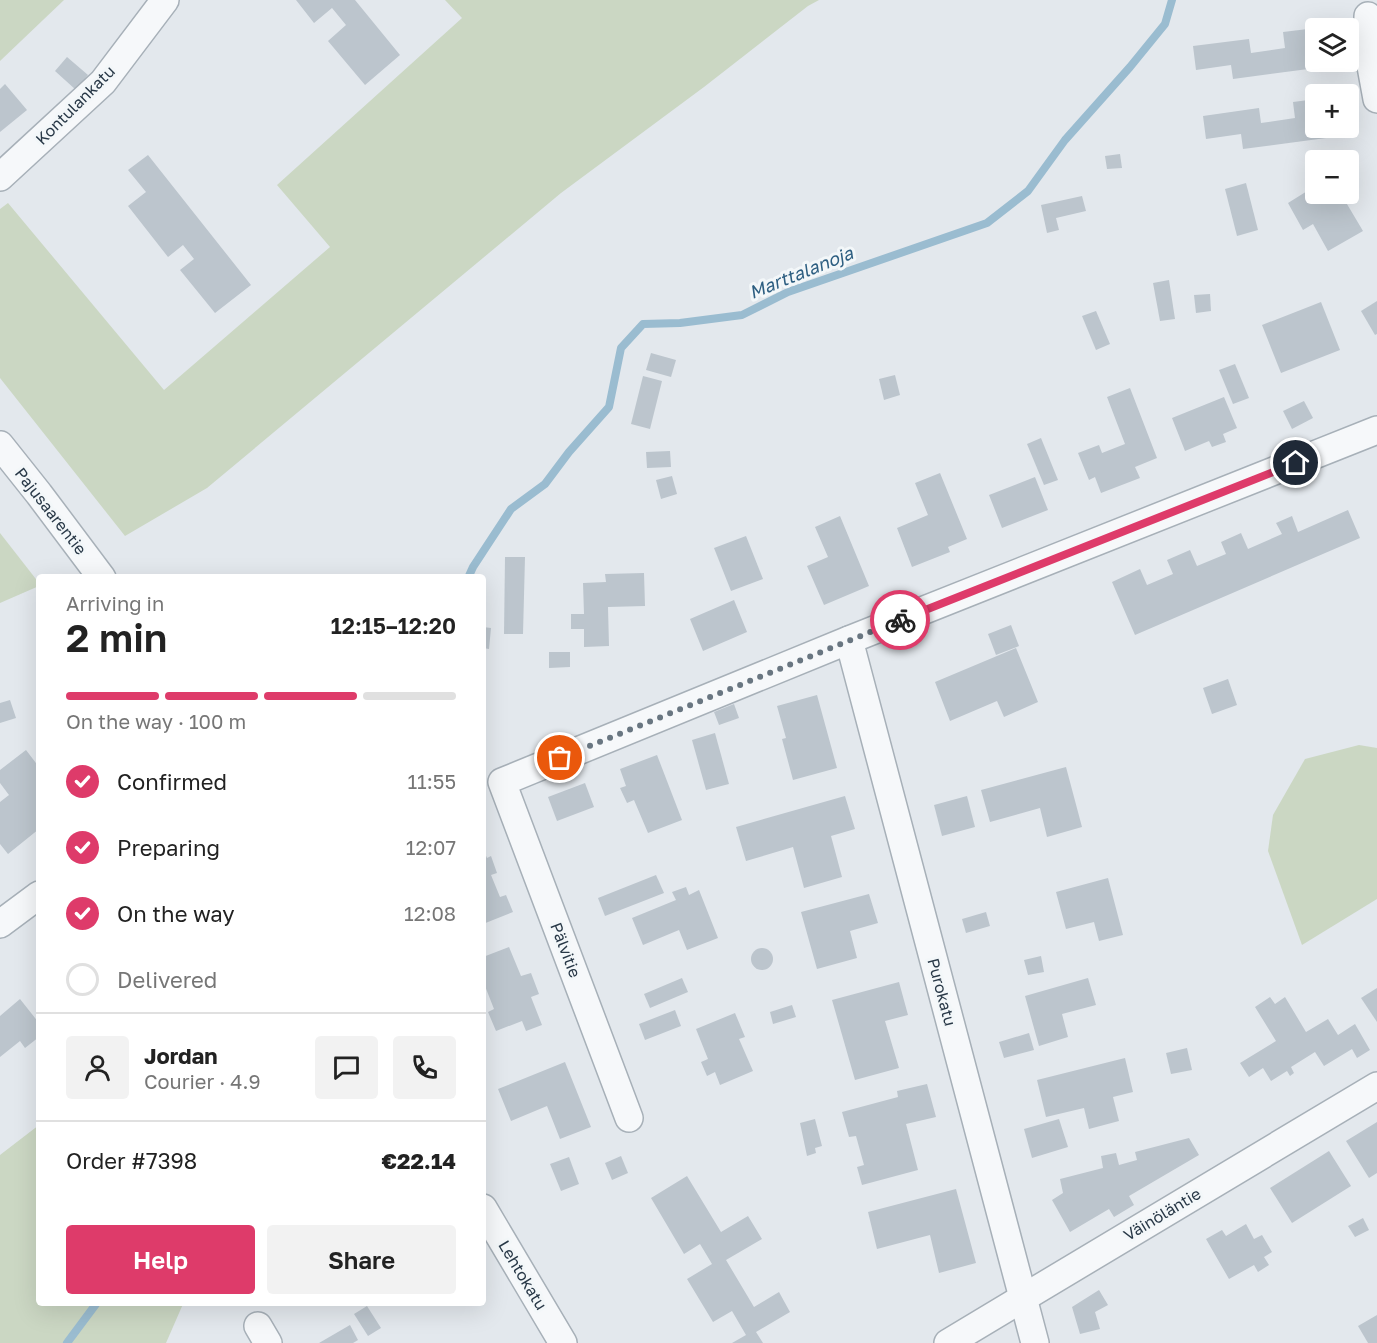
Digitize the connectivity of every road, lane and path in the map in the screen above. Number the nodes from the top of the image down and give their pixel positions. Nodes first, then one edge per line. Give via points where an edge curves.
1 (165, 0) edge
2 (1368, 16) dead end
3 (1377, 99) edge
4 (0, 177) edge
5 (1377, 430) edge
6 (0, 445) edge
7 (99, 574) edge
8 (849, 640) junction
9 (36, 896) edge
10 (0, 924) edge
11 (1377, 1086) edge
12 (629, 1118) dead end
13 (486, 1213) edge
14 (1022, 1298) junction
15 (563, 1343) edge
16 (948, 1343) edge
17 (1035, 1343) edge

1 - 4 street, Kontulankatu via 103,82
2 - 3 street via 1368,50
5 - 8 street
6 - 7 street, Pajusaarentie
8 - 12 street, Pälvitie via 502,782
8 - 14 street, Purokatu
9 - 10 street
11 - 14 street, Väinöläntie
13 - 15 street, Lehtokatu
14 - 16 street, Väinöläntie
14 - 17 street, Purokatu

